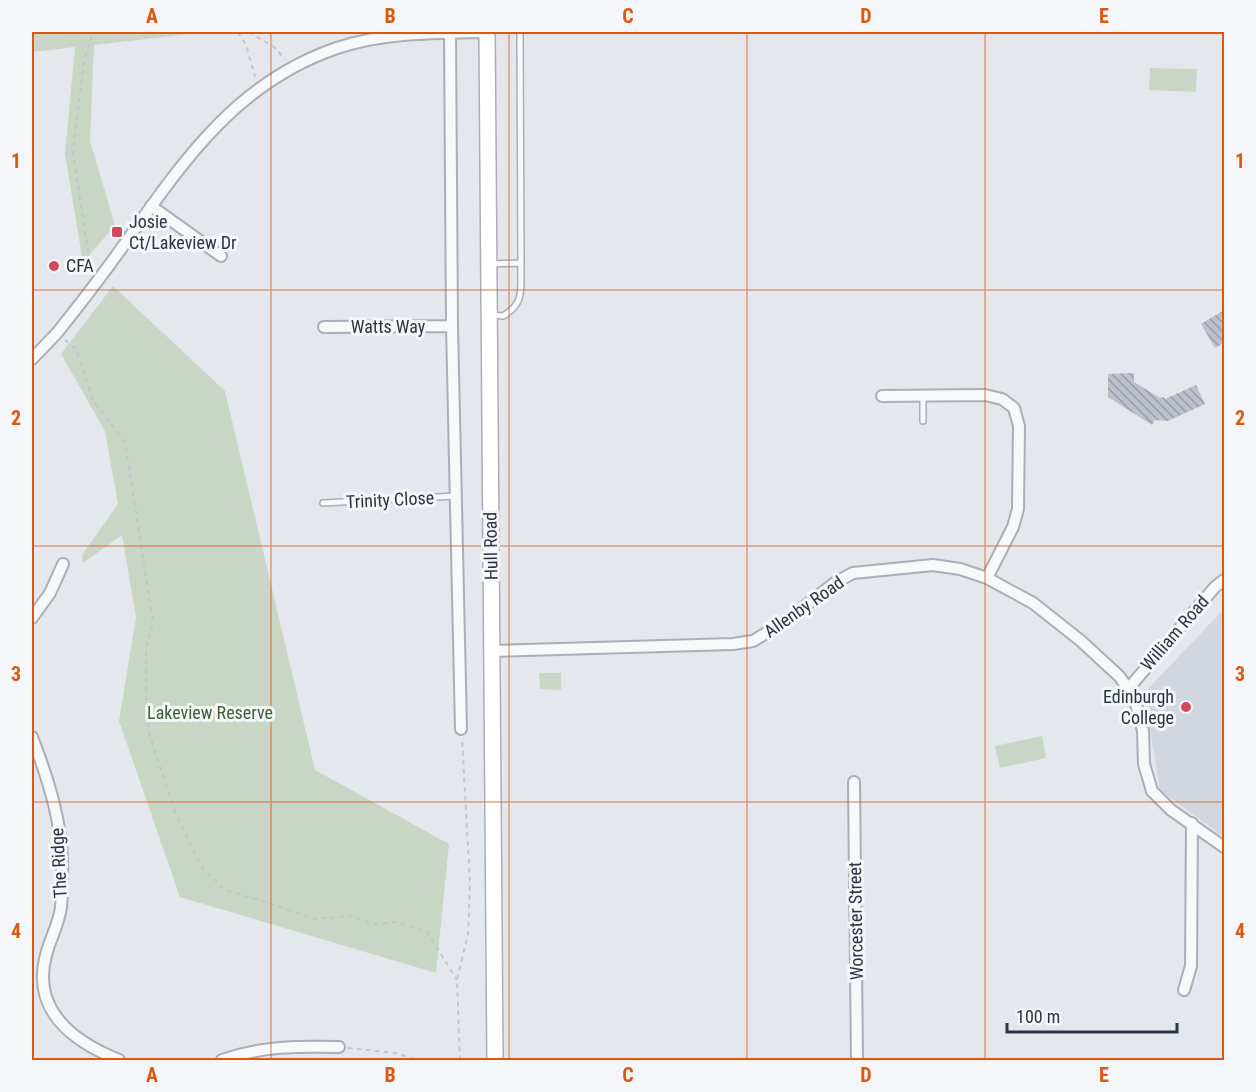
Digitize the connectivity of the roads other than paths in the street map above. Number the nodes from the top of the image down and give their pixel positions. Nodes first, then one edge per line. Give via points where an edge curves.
1 (487, 32) edge
2 (520, 32) edge
3 (450, 33) edge
4 (151, 206) junction
5 (221, 256) dead end
6 (521, 263) junction
7 (487, 264) junction
8 (488, 314) junction
9 (452, 326) junction
10 (324, 327) dead end
11 (32, 358) edge
12 (882, 396) dead end
13 (923, 396) junction
14 (923, 421) dead end
15 (456, 496) junction
16 (323, 503) dead end
17 (63, 564) dead end
18 (987, 578) junction
19 (1224, 580) edge
20 (32, 618) edge
21 (492, 651) junction
22 (1128, 689) junction
23 (462, 729) road end
24 (32, 738) edge
25 (854, 782) dead end
26 (1192, 823) junction
27 (1224, 846) edge
28 (1184, 990) dead end
29 (339, 1047) road end
30 (119, 1060) edge
31 (222, 1060) edge
32 (495, 1060) edge
33 (857, 1060) edge

1 - 3 street
1 - 7 main road, Hull Road
2 - 6 lane
3 - 4 street via 365,41 306,60 227,114 199,142
3 - 9 street, Hull Road
4 - 5 street
4 - 11 street via 94,286
6 - 7 lane
6 - 8 lane via 517,307 502,316
7 - 8 main road, Hull Road
8 - 21 main road, Hull Road
9 - 10 street, Watts Way
9 - 15 street, Hull Road
12 - 13 street
13 - 14 lane
13 - 18 street via 985,395 1002,399 1014,408 1019,426 1018,509
15 - 16 lane, Trinity Close
15 - 23 street, Hull Road
17 - 20 street via 50,593
18 - 21 street, Allenby Road via 933,565 853,573 753,641 733,644
18 - 22 street, Allenby Road via 1033,603 1081,641
19 - 22 street, William Road
21 - 32 main road, Hull Road
22 - 26 street, Allenby Road via 1143,731 1144,764 1152,791
24 - 30 street, The Ridge via 54,804 63,872 61,909 42,978 47,1001 58,1022 77,1038
25 - 33 street, Worcester Street
26 - 27 street, Allenby Road
26 - 28 street via 1191,966
29 - 31 street via 264,1048

